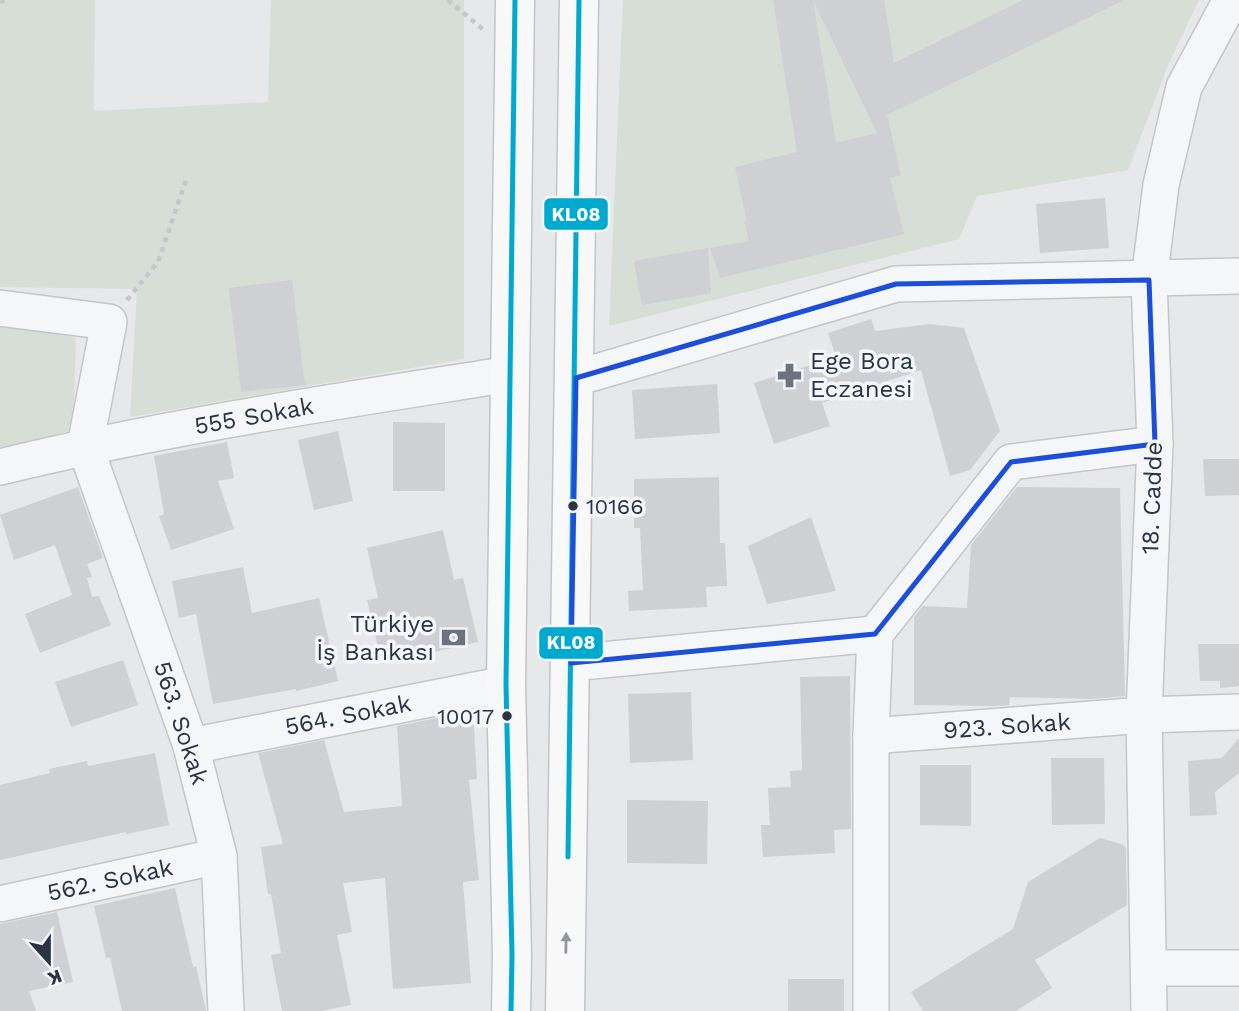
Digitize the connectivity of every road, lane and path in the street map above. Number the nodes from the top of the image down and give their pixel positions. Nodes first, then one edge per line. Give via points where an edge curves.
1 (6, 0) edge
2 (448, 0) edge
3 (514, 0) edge
4 (579, 0) edge
5 (1231, 0) edge
6 (0, 2) edge
7 (514, 54) junction
8 (187, 177) dead end
9 (1239, 276) edge
10 (1149, 279) junction
11 (0, 309) edge
12 (109, 322) junction
13 (510, 374) junction
14 (576, 378) junction
15 (1155, 444) junction
16 (85, 446) junction
17 (0, 467) edge
18 (875, 634) junction
19 (571, 663) junction
20 (506, 684) junction
21 (1239, 712) edge
22 (1144, 715) junction
23 (871, 736) junction
24 (191, 746) junction
25 (219, 856) junction
26 (0, 904) edge
27 (1149, 968) junction
28 (1239, 968) edge
29 (226, 1011) edge
30 (511, 1011) edge
31 (565, 1011) edge
32 (871, 1011) edge
33 (1149, 1011) edge

1 - 6 path
2 - 7 path
3 - 7 main road
4 - 14 main road
5 - 10 street, 18. Cadde via 1184,87 1161,185
7 - 13 main road
8 - 12 path via 158,262
9 - 10 street
10 - 14 street via 896,284
10 - 15 street, 18. Cadde
11 - 12 street
12 - 16 street
13 - 16 street, 555 Sokak
13 - 20 main road
14 - 19 main road
15 - 18 street via 1011,462
15 - 22 street, 18. Cadde
16 - 17 street, 555 Sokak
16 - 24 street, 563. Sokak
18 - 19 street
18 - 23 street
31 -> 19 main road
20 - 24 street, 564. Sokak
20 - 30 main road
21 - 22 street, 923. Sokak
22 - 23 street, 923. Sokak
22 - 27 street, 18. Cadde
23 - 32 street
24 - 25 street, 563. Sokak
25 - 26 street, 562. Sokak
25 - 29 street, 563. Sokak
27 - 28 street
27 - 33 street, 18. Cadde

